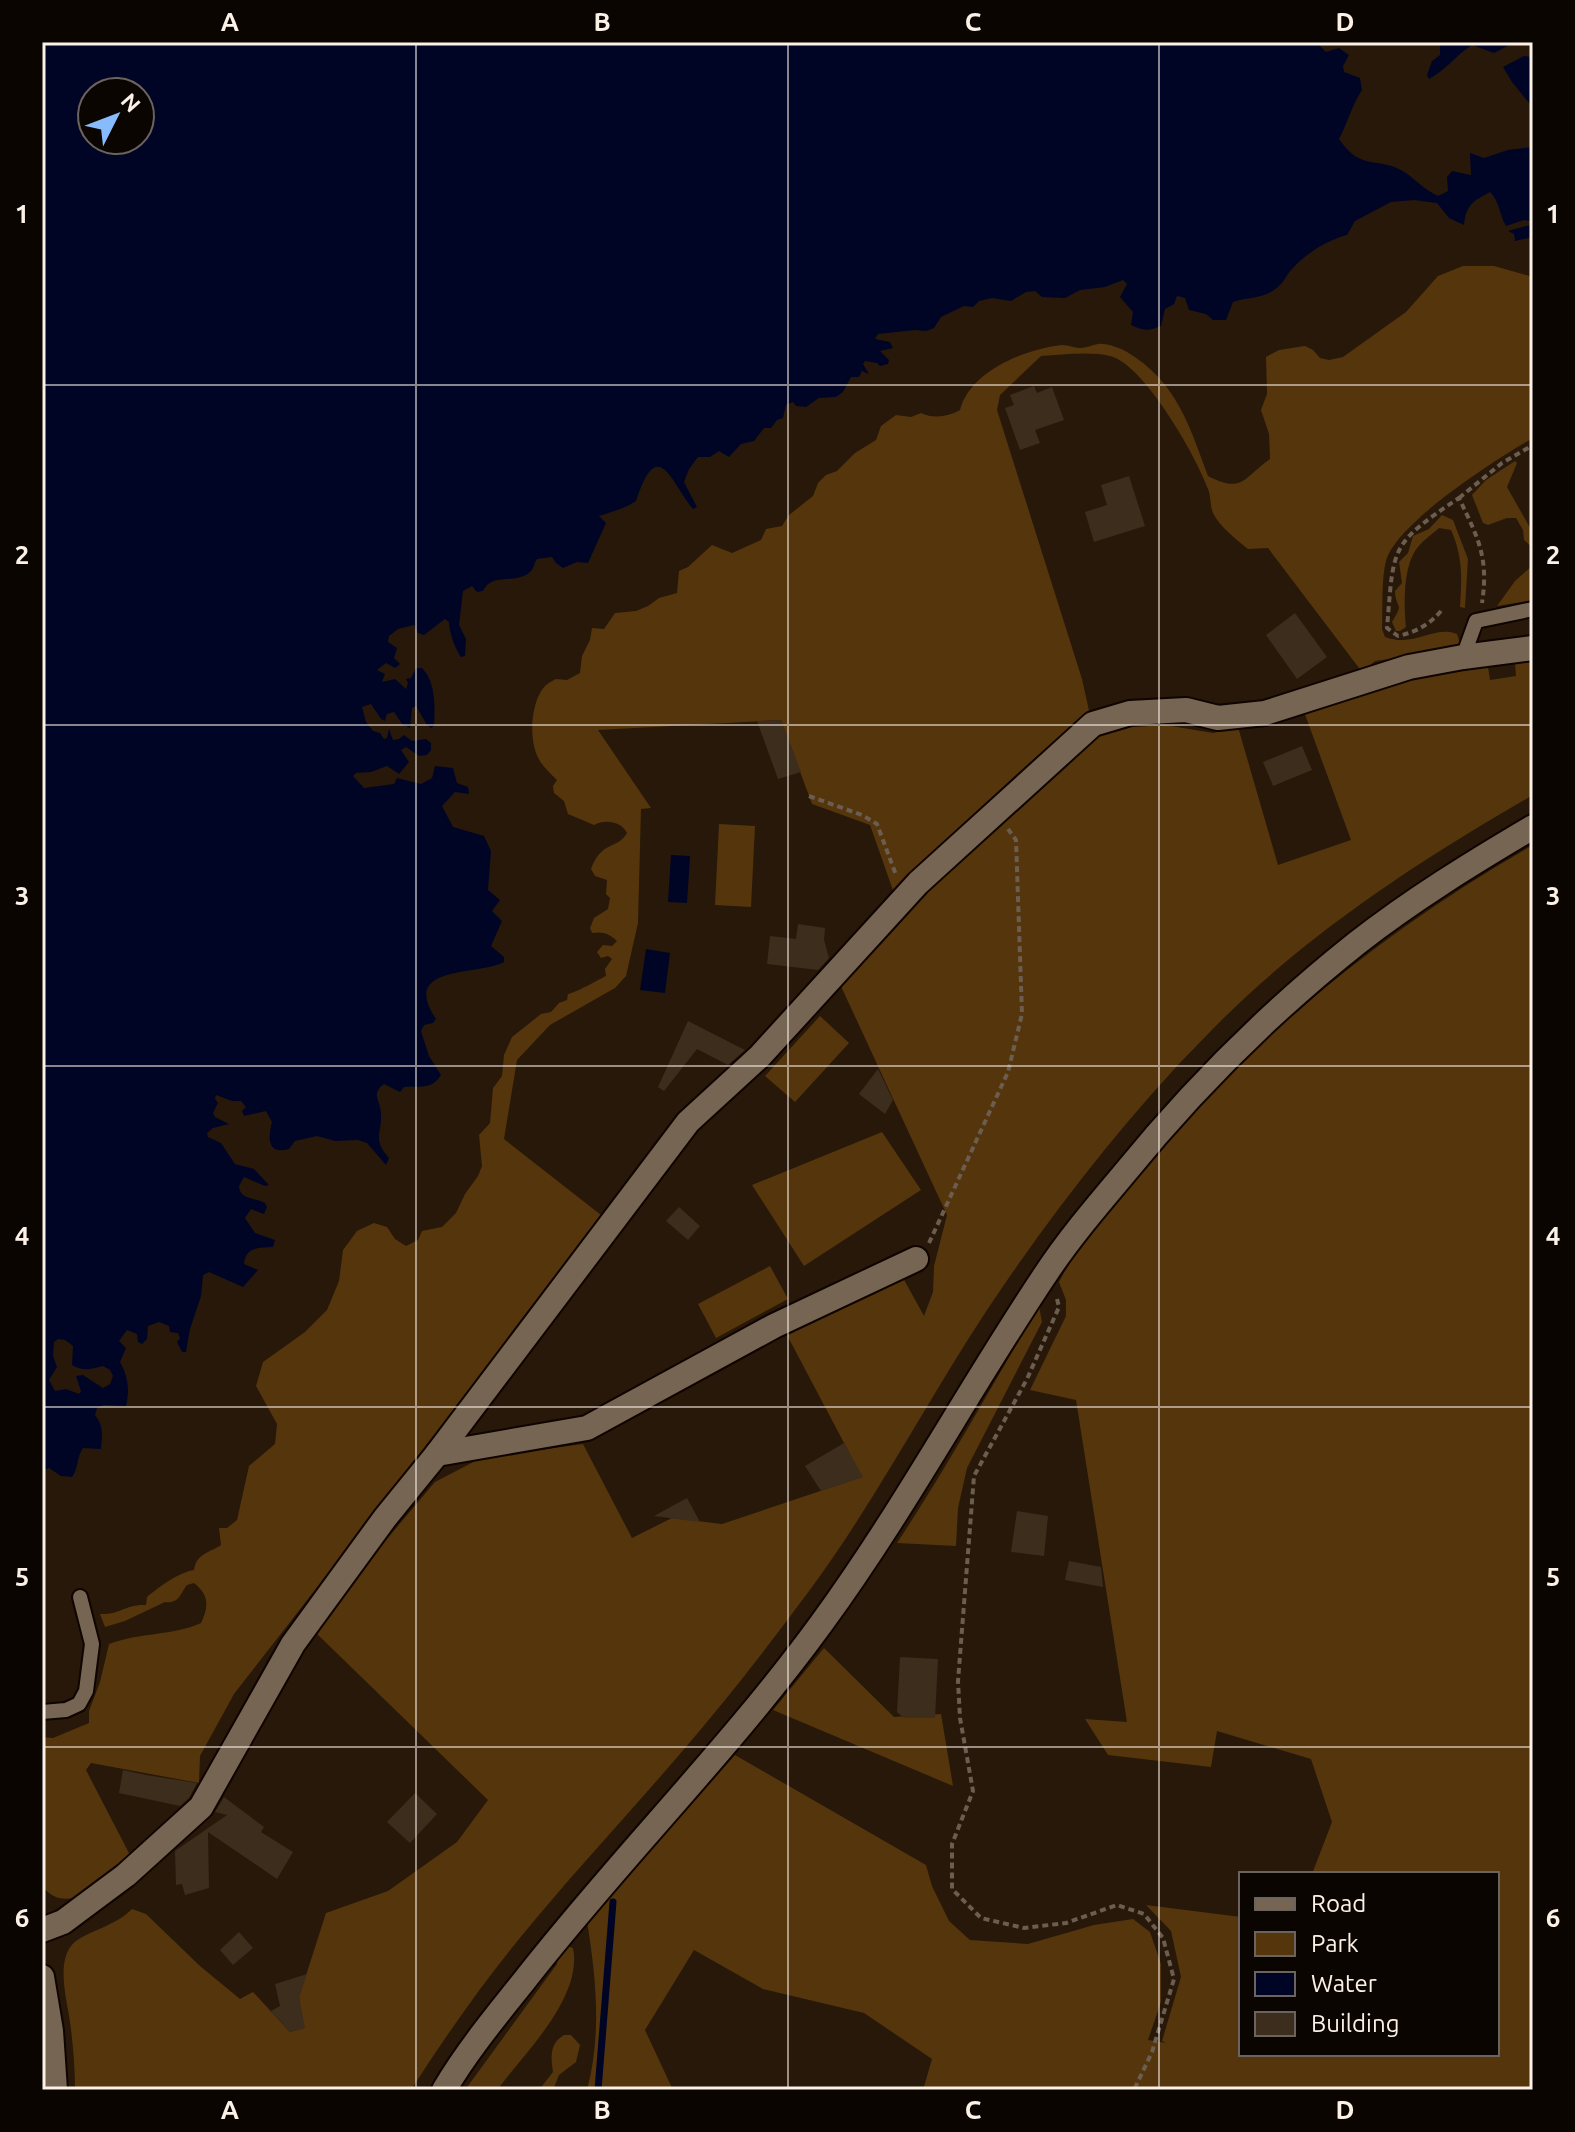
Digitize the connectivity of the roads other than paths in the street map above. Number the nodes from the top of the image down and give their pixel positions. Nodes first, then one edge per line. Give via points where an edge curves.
1 (1533, 609) edge
2 (1533, 648) edge
3 (1463, 657) junction
4 (1533, 827) edge
5 (916, 1259) road end
6 (437, 1454) junction
7 (80, 1597) dead end
8 (42, 1712) edge
9 (42, 1930) edge
10 (42, 1977) edge
11 (55, 2090) edge
12 (444, 2090) edge

1 - 3 lane via 1476,621
2 - 3 street
3 - 6 street via 1409,667 1265,713 1218,718 1186,710 1130,713 1093,724 904,900 760,1056 688,1122
4 - 12 street via 1458,871 1358,942 1276,1011 1173,1113 1045,1274 821,1625 572,1918
5 - 6 street via 774,1326 587,1428
6 - 9 street via 293,1644 201,1807 126,1875 63,1922
7 - 8 lane via 92,1644 86,1691 79,1704
10 - 11 street

